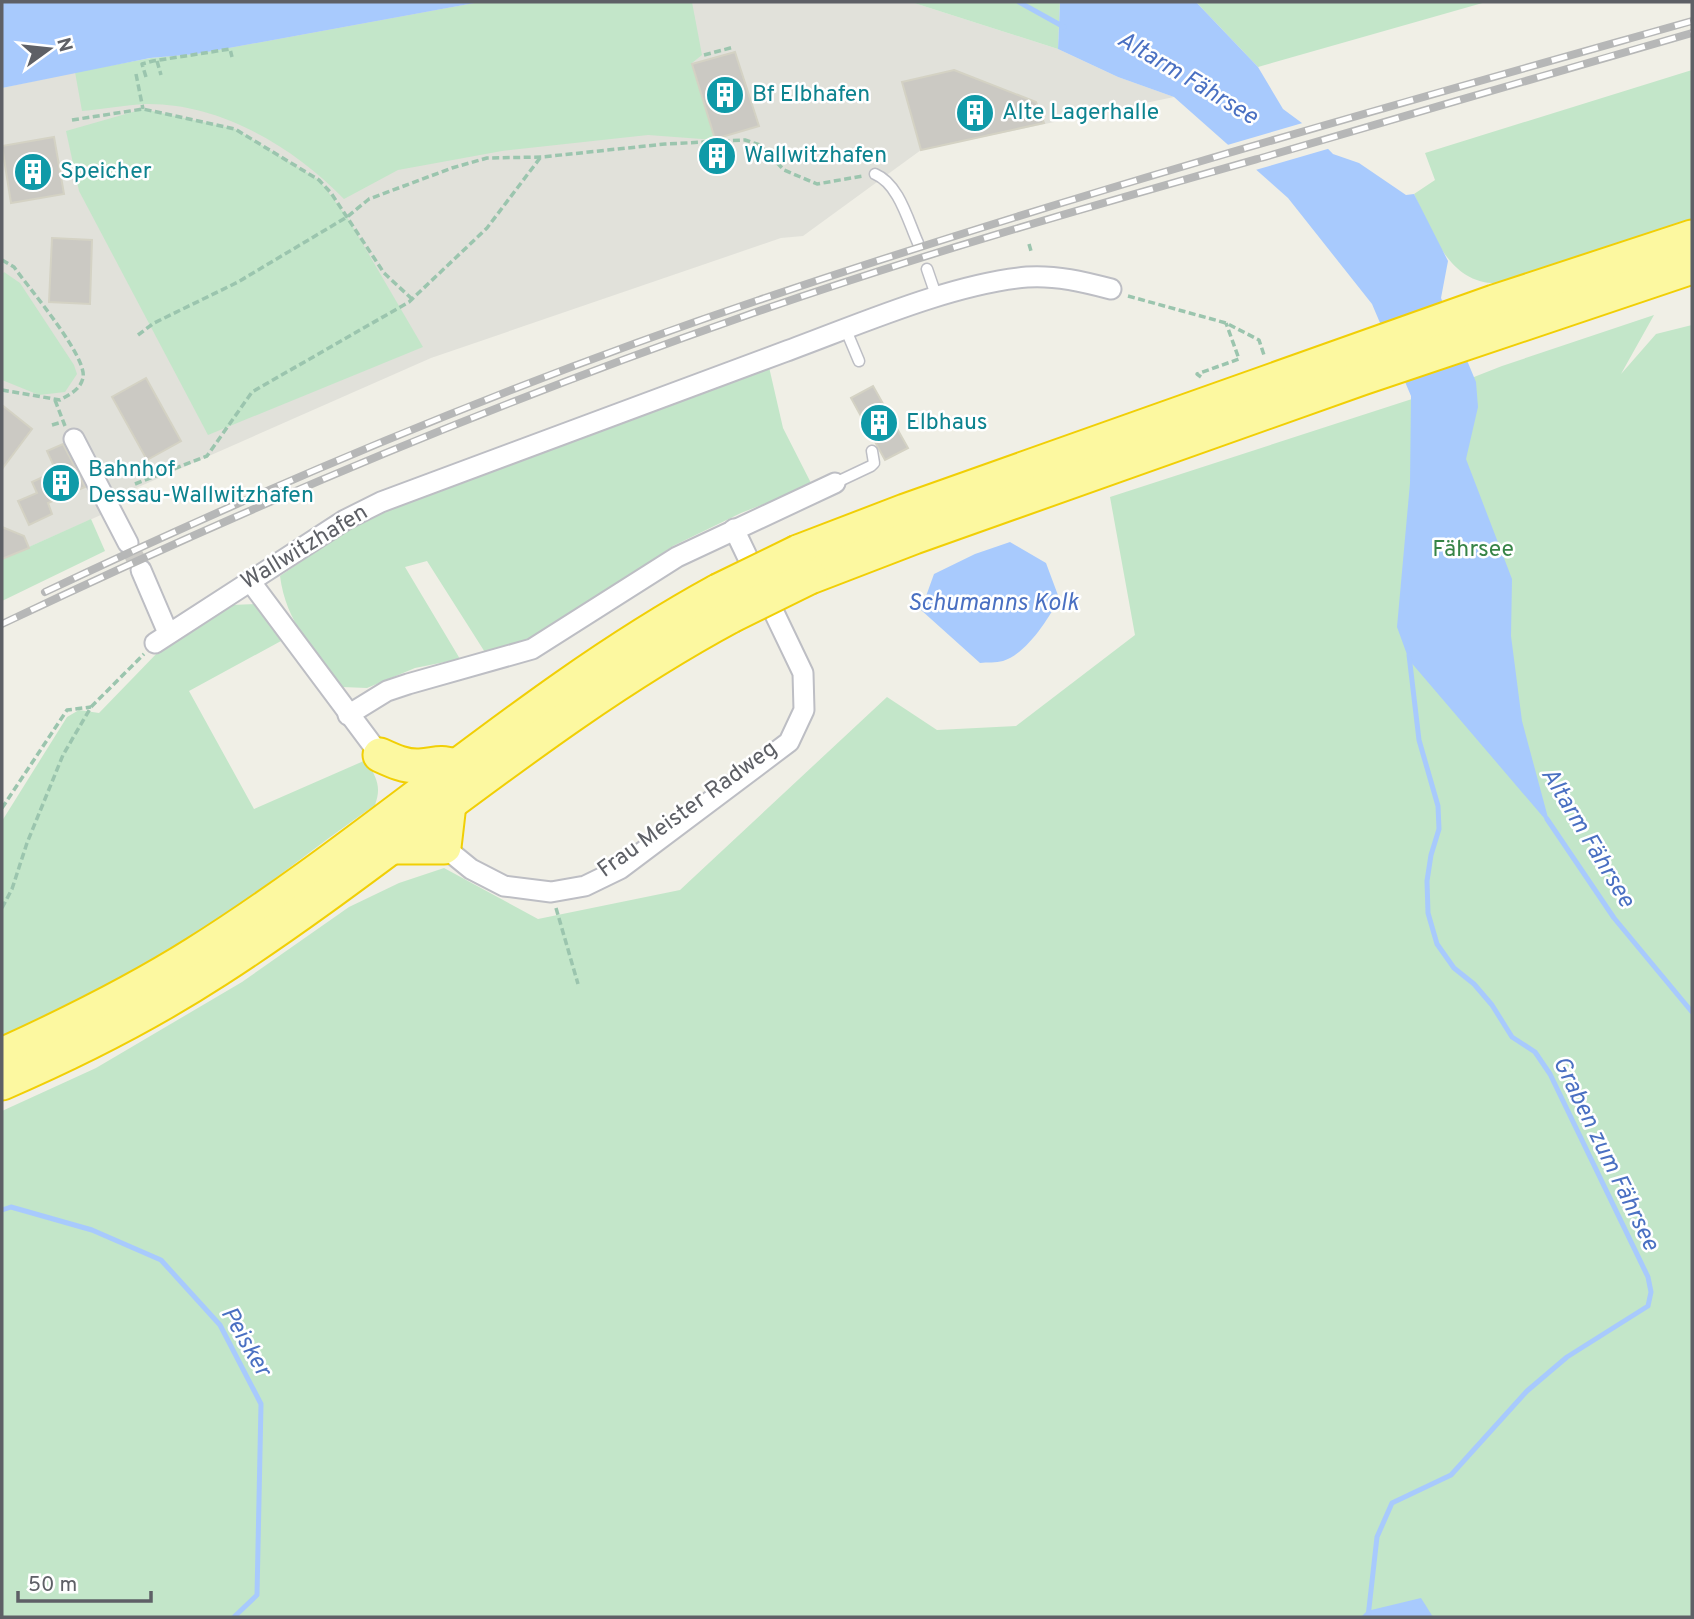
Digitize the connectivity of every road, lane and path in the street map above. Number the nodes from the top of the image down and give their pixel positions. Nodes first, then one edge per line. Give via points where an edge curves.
1 (734, 47) dead end
2 (704, 55) dead end
3 (232, 57) dead end
4 (158, 61) junction
5 (136, 74) dead end
6 (161, 75) dead end
7 (146, 77) dead end
8 (143, 109) junction
9 (72, 120) dead end
10 (542, 157) junction
11 (875, 174) joint
12 (346, 217) junction
13 (1692, 237) edge
14 (918, 243) dead end
15 (1029, 244) dead end
16 (1031, 251) dead end
17 (2, 260) edge
18 (1692, 267) edge
19 (927, 269) dead end
20 (1111, 289) joint
21 (412, 299) junction
22 (937, 299) junction
23 (1498, 316) junction
24 (1226, 323) junction
25 (846, 330) junction
26 (138, 335) dead end
27 (859, 362) dead end
28 (2, 390) edge
29 (55, 400) junction
30 (58, 413) dead end
31 (62, 422) dead end
32 (52, 425) dead end
33 (74, 439) dead end
34 (872, 451) dead end
35 (835, 483) joint
36 (135, 484) dead end
37 (734, 529) junction
38 (128, 543) tunnel mouth
39 (141, 570) tunnel mouth
40 (250, 581) junction
41 (724, 603) junction
42 (162, 638) junction
43 (91, 707) junction
44 (348, 715) junction
45 (380, 755) junction
46 (455, 766) junction
47 (449, 804) junction
48 (399, 807) junction
49 (2, 808) edge
50 (390, 846) junction
51 (444, 847) junction
52 (551, 892) junction
53 (2, 908) edge
54 (578, 984) dead end
55 (2, 1055) edge
56 (2, 1083) edge

1 - 2 path
3 - 4 path via 230,49
4 - 6 path
4 - 7 path via 142,64
5 - 8 path
8 - 9 path
8 - 12 path via 235,129 319,180
10 - 11 path via 744,140 760,145 784,170 817,184
10 - 12 path via 487,158 452,168 391,189
10 - 21 path via 487,228
11 - 14 lane via 885,178 894,191
12 - 21 path via 384,273
12 - 26 path
13 - 23 highway
15 - 16 path
17 - 29 path via 14,267 78,356 84,375 79,388
18 - 23 highway
19 - 22 lane
20 - 22 street, Wallwitzhafen via 1076,280 1030,277
20 - 24 path
21 - 36 path via 252,392 207,456
22 - 25 street, Wallwitzhafen
23 - 41 highway, bridge via 910,524 804,565
24 - 24 path via 1259,340 1264,355 1199,378 1197,373 1239,359
25 - 27 lane
25 - 40 street, Wallwitzhafen via 381,502
28 - 29 path
29 - 30 path
31 - 32 path
33 - 38 street
34 - 35 lane via 871,466
35 - 37 street
37 - 44 street via 646,575 532,649 387,691
37 - 52 street via 803,673 804,710 795,733 780,751 620,869 593,883
39 - 42 street
40 - 42 street, Wallwitzhafen
40 - 44 street
41 - 46 highway via 600,661
41 - 47 highway
42 - 43 path
43 - 49 path via 67,710
43 - 53 path via 63,755
44 - 45 street
45 - 46 highway via 400,764 421,766 439,761
45 - 48 highway
46 - 48 highway
47 - 50 highway
47 - 51 highway
48 - 55 highway via 195,954 104,1007
50 - 51 highway
50 - 56 highway via 178,995
51 - 52 street via 471,869 504,886
52 - 54 path

